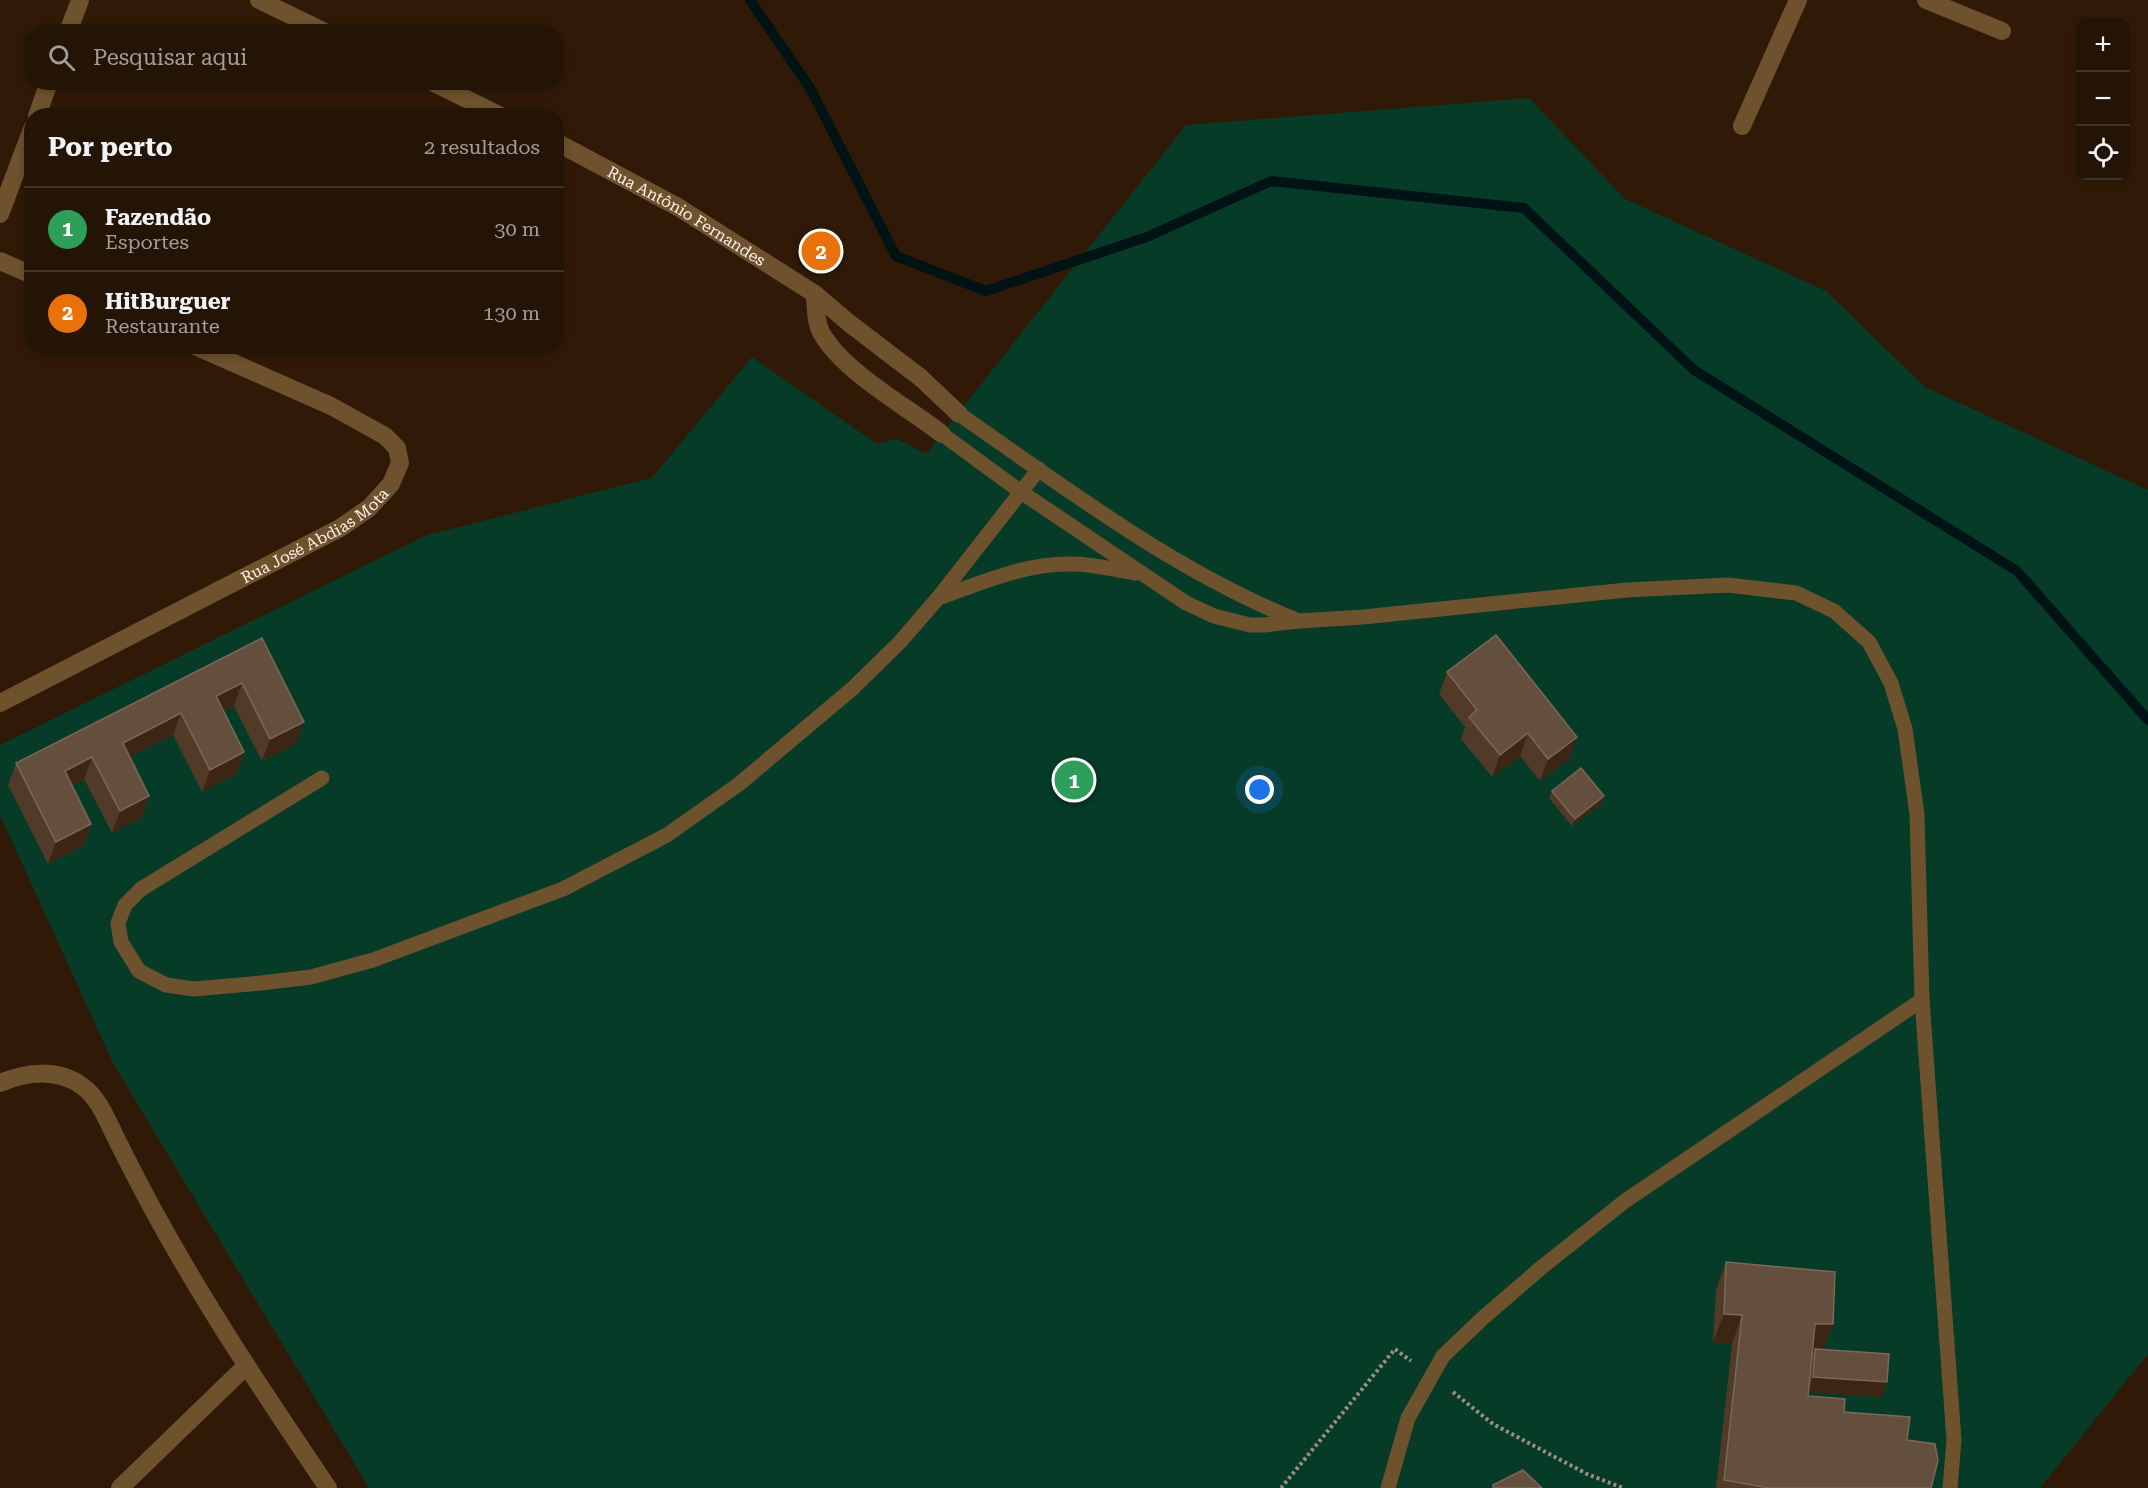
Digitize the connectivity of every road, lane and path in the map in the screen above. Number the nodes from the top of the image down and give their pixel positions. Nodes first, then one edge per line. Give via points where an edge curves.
1 (80, 0) edge
2 (260, 0) edge
3 (1798, 0) edge
4 (1926, 0) edge
5 (71, 24) edge
6 (309, 24) edge
7 (2001, 31) dead end
8 (46, 90) edge
9 (448, 90) edge
10 (40, 108) edge
11 (485, 108) edge
12 (1742, 126) dead end
13 (564, 146) edge
14 (24, 150) edge
15 (0, 214) edge
16 (0, 261) edge
17 (24, 271) edge
18 (815, 294) junction
19 (213, 354) edge
20 (930, 386) junction
21 (911, 411) junction
22 (959, 414) joint
23 (942, 434) joint
24 (1039, 470) junction
25 (1021, 492) junction
26 (1142, 574) junction
27 (938, 598) junction
28 (1299, 621) junction
29 (0, 703) edge
30 (322, 778) dead end
31 (1922, 1000) junction
32 (0, 1083) edge
33 (246, 1366) junction
34 (120, 1488) edge
35 (328, 1488) edge
36 (1388, 1488) edge
37 (1950, 1488) edge

1 - 5 street
2 - 6 street
3 - 12 street
4 - 7 street
8 - 10 street
9 - 11 street
13 - 18 street, Rua Antônio Fernandes via 678,207
14 - 15 street
16 - 17 street
18 - 20 street, Rua Antônio Fernandes
18 - 21 street via 816,315 832,347 866,380
19 - 29 street, Rua José Abdias Mota via 331,406 385,436 397,448 400,463 391,484 369,508 340,528
20 - 21 street
20 - 22 street, Rua Antônio Fernandes
21 - 23 street
22 - 24 lane
23 - 25 lane
24 - 25 lane
24 - 28 lane via 1188,566 1257,604
25 - 26 lane
25 - 27 lane
26 - 27 lane via 1052,564 1013,572
26 - 28 lane via 1214,616 1250,625
27 - 30 lane via 852,689 740,784 667,835 563,889 373,960 311,976 194,989 166,985 140,971 122,942 118,923 125,905 141,889
28 - 31 lane via 1627,590 1728,585 1796,592 1834,611 1869,642 1891,683 1905,729 1917,813
31 - 36 lane via 1625,1201 1484,1317 1443,1356 1408,1418
31 - 37 lane via 1954,1440
32 - 33 street via 34,1073 56,1074 71,1078 95,1098 156,1215
33 - 34 street
33 - 35 street

